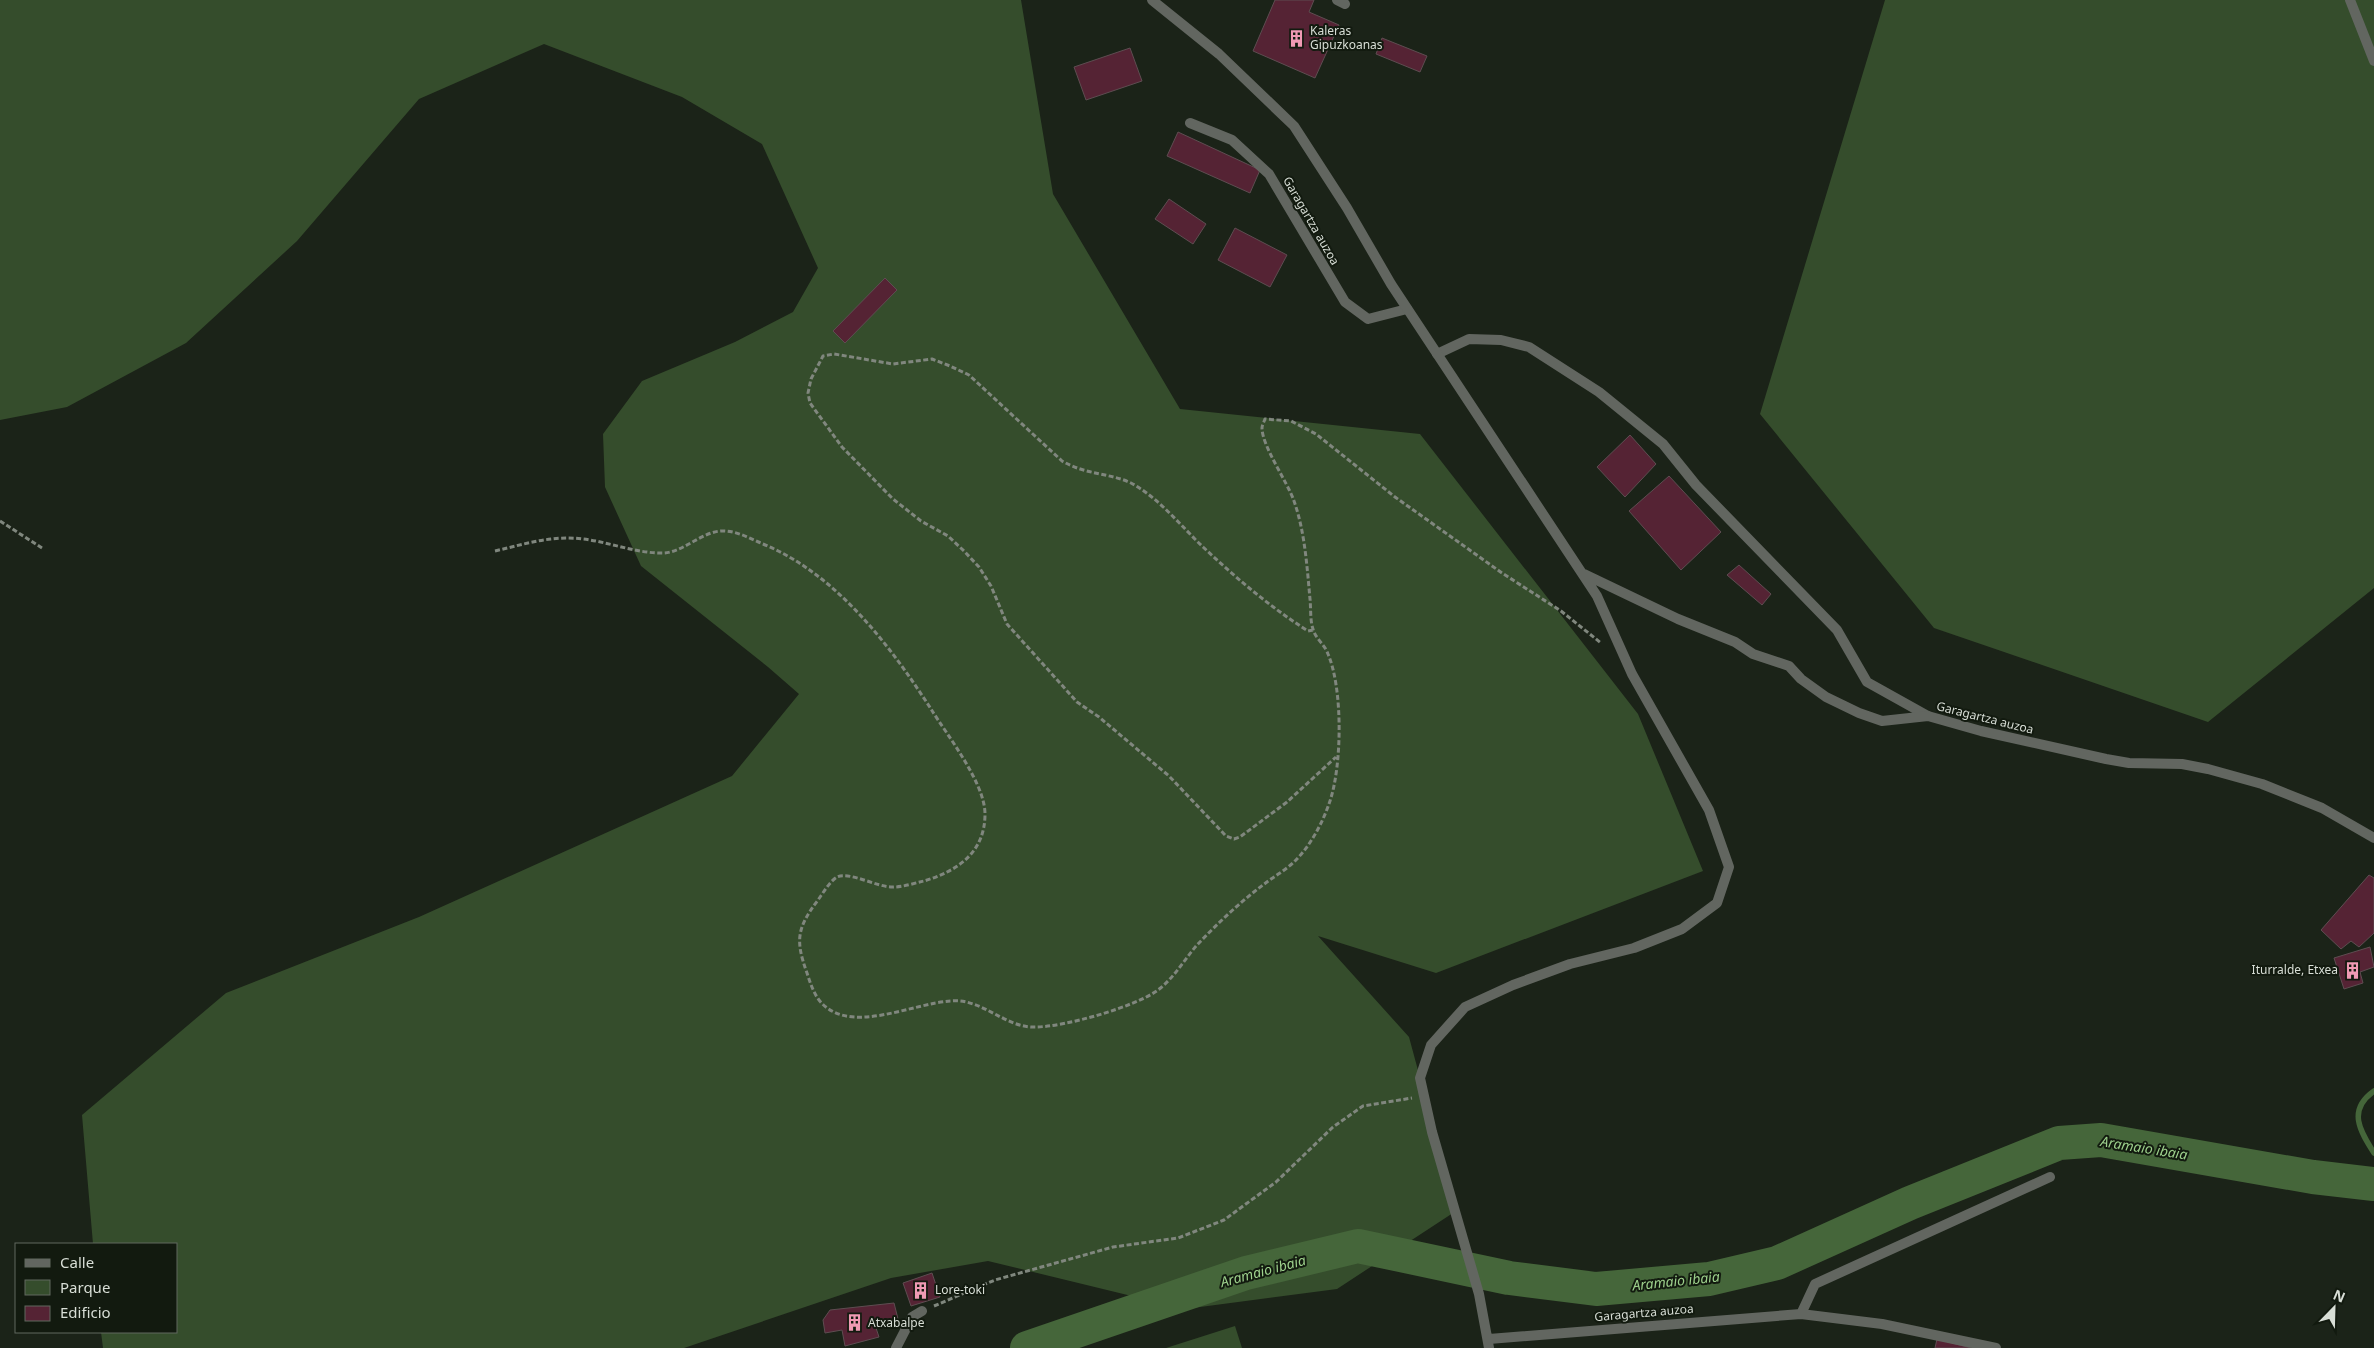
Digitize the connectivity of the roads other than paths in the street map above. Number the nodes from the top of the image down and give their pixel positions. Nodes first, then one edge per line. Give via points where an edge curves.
1 (1152, 0) edge
2 (2350, 0) edge
3 (2374, 61) edge
4 (1190, 123) dead end
5 (1407, 308) junction
6 (1437, 354) junction
7 (1581, 572) junction
8 (1928, 716) junction
9 (2374, 838) edge
10 (2050, 1177) dead end
11 (922, 1311) road end
12 (1801, 1314) junction
13 (1489, 1343) edge
14 (896, 1348) edge
15 (1996, 1348) edge

1 - 5 street via 1219,54 1294,126
2 - 3 street
4 - 5 street, Garagartza auzoa via 1232,140 1269,174 1345,302 1368,319
5 - 6 street
6 - 7 street
6 - 8 street via 1468,339 1501,340 1529,347 1600,392 1663,444 1696,485 1837,630 1867,682
7 - 8 street, Garagartza auzoa via 1678,619 1736,642 1753,654 1789,666 1826,697 1859,713 1882,721
7 - 13 street via 1596,596 1627,663 1709,810 1729,867 1718,903 1682,929 1634,948 1570,964 1465,1007 1431,1045 1420,1078 1479,1294
8 - 9 street, Garagartza auzoa via 2106,759 2128,763 2182,764 2236,776 2322,808
10 - 12 street via 1815,1284
11 - 14 street via 912,1318
12 - 13 street, Garagartza auzoa
12 - 15 street, Garagartza auzoa via 1882,1324

